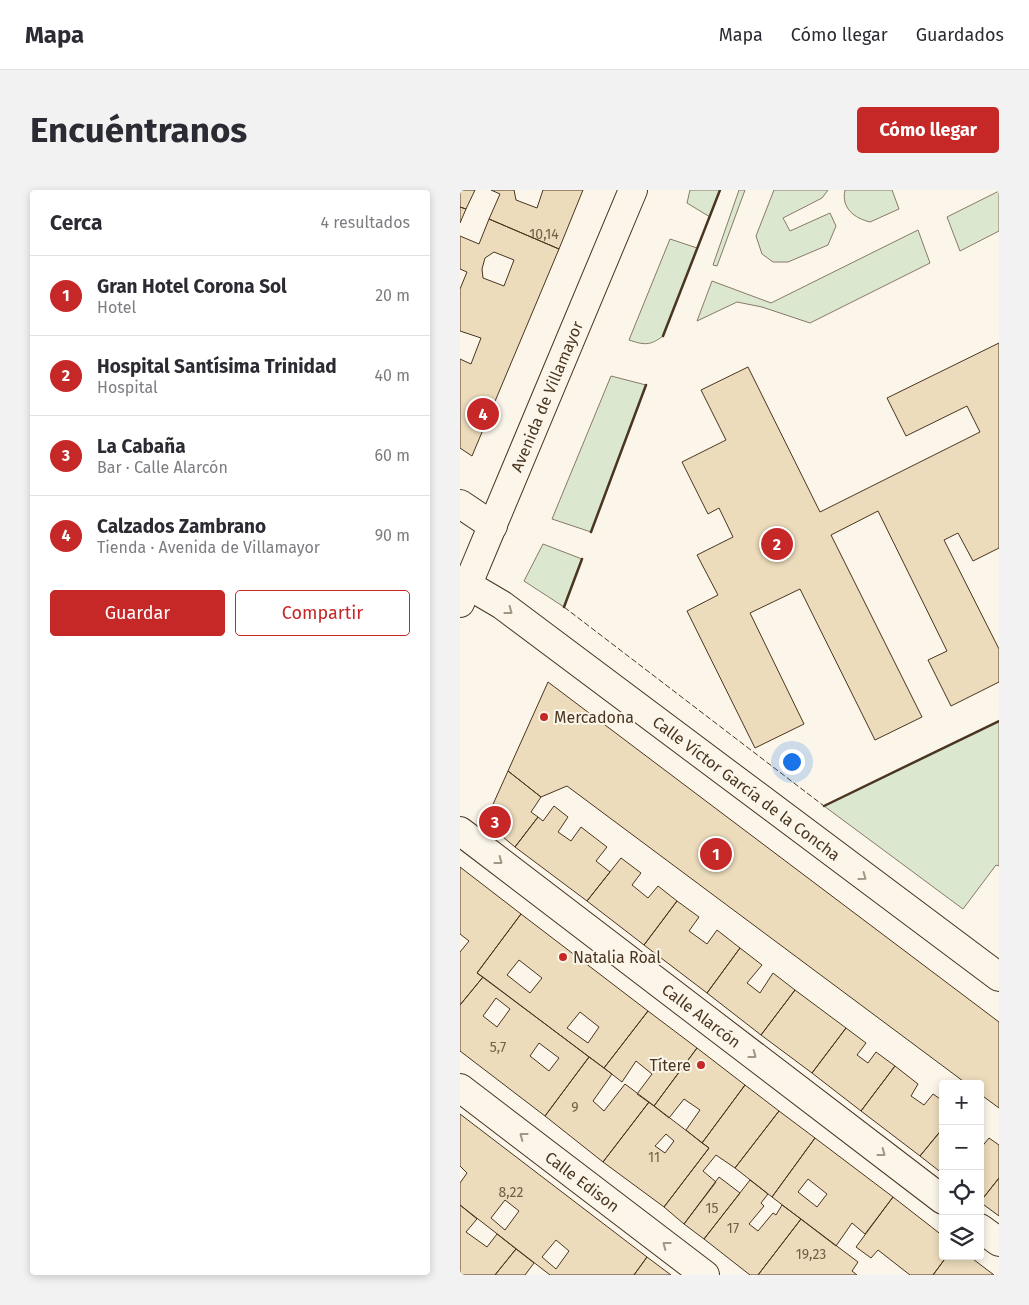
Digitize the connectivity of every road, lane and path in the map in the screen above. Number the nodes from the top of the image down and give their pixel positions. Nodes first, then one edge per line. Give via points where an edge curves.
1 (633, 190) edge
2 (460, 504) edge
3 (493, 526) junction
4 (464, 594) edge
5 (460, 831) edge
6 (999, 977) edge
7 (460, 1088) edge
8 (939, 1197) edge
9 (984, 1231) edge
10 (999, 1242) edge
11 (705, 1275) edge

1 - 3 street, Avenida de Villamayor
2 - 3 street
3 - 4 street, Avenida de Villamayor
4 -> 6 street, Calle Víctor García de la Concha via 502,605
5 -> 8 street, Calle Alarcón
11 -> 7 street, Calle Edison
9 - 10 street

